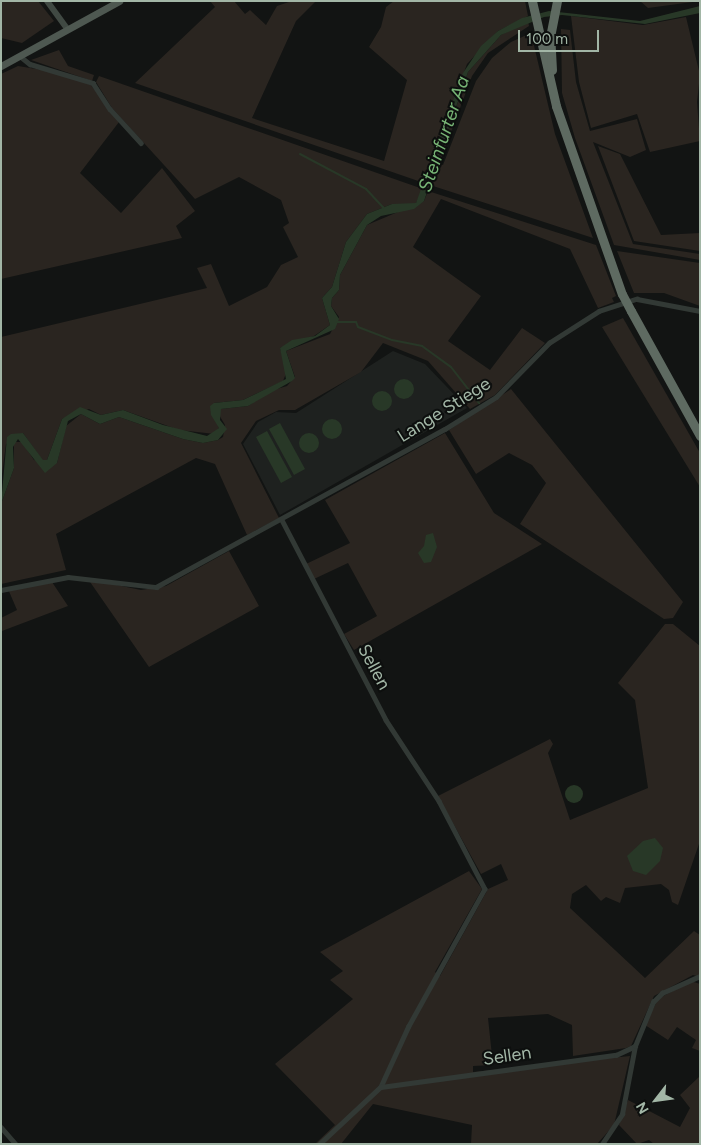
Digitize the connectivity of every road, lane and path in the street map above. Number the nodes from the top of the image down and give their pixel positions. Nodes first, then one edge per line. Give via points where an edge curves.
1 (47, 1) edge
2 (119, 1) edge
3 (532, 1) edge
4 (557, 1) edge
5 (67, 29) junction
6 (20, 56) junction
7 (1, 66) edge
8 (556, 106) junction
9 (141, 143) dead end
10 (700, 311) edge
11 (700, 436) edge
12 (282, 520) junction
13 (1, 590) edge
14 (700, 976) edge
15 (635, 1046) junction
16 (381, 1087) junction
17 (1, 1127) edge
18 (16, 1144) edge
19 (320, 1144) edge
20 (602, 1144) edge

1 - 5 main road
2 - 5 main road
3 - 8 highway
4 - 8 highway via 550,37
5 - 6 main road
6 - 7 main road
6 - 9 street via 30,64 93,83 110,109
8 - 11 highway, bridge via 622,294
10 - 12 street, Lange Stiege via 636,299 587,318 549,343 496,397
12 - 13 street via 156,587 68,576
12 - 16 street, Sellen via 386,720 439,801 485,889 409,1026
14 - 15 street via 657,997
15 - 16 street, Sellen via 616,1055
15 - 20 street via 622,1114
16 - 19 street, Sellen
17 - 18 street

